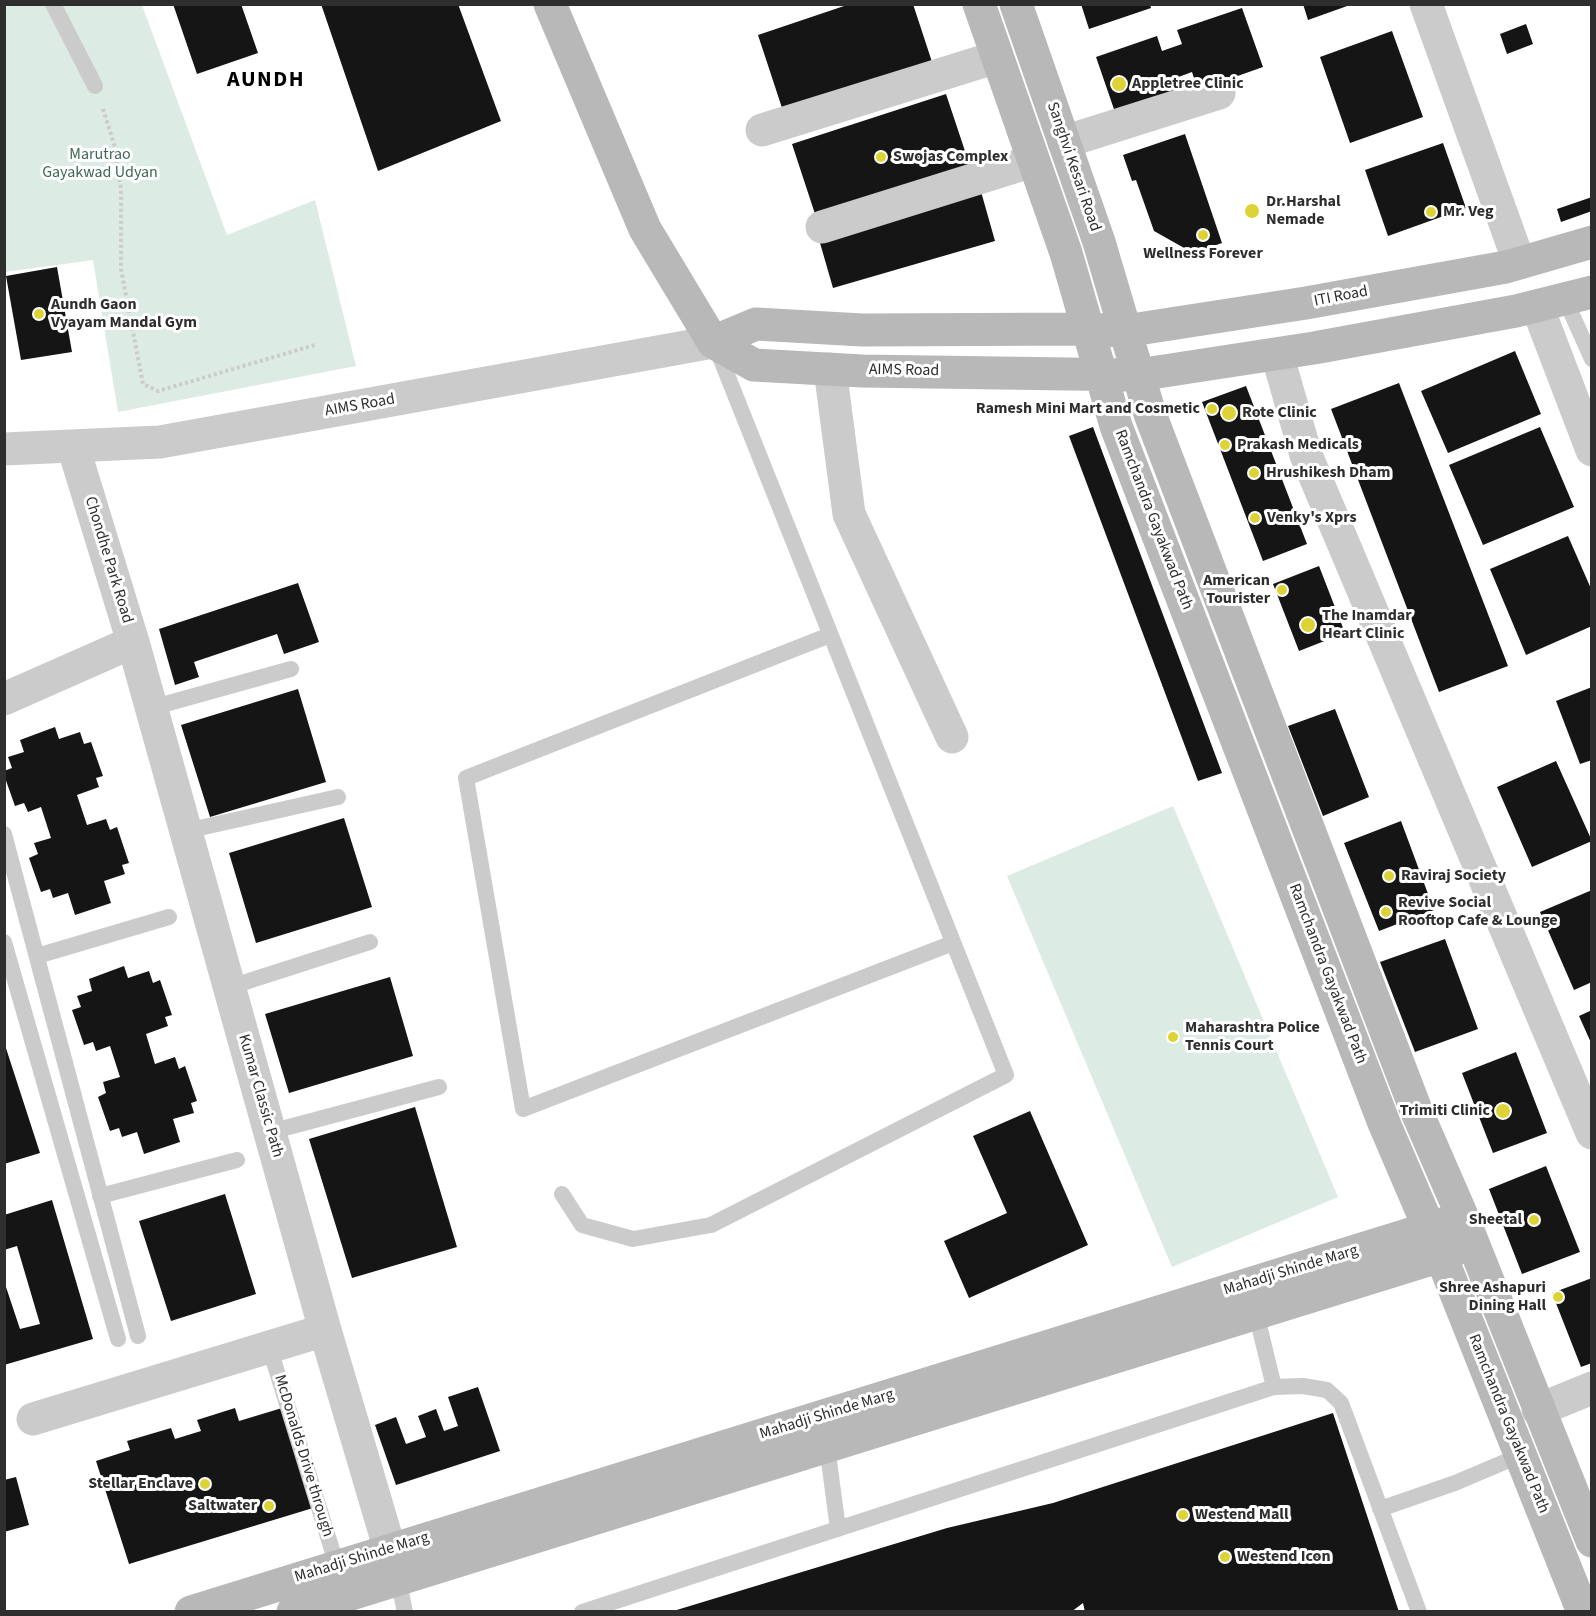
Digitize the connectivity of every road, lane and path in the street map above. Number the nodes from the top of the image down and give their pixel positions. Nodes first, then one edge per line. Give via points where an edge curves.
1 (53, 4) edge
2 (550, 4) edge
3 (979, 4) edge
4 (1016, 4) edge
5 (1426, 4) edge
6 (997, 57) junction
7 (95, 86) joint
8 (1219, 93) dead end
9 (762, 130) dead end
10 (1064, 142) junction
11 (1033, 161) junction
12 (822, 227) dead end
13 (1592, 243) edge
14 (1519, 262) junction
15 (1565, 299) edge
16 (1088, 329) junction
17 (1125, 331) junction
18 (713, 342) junction
19 (315, 345) dead end
20 (1277, 354) junction
21 (1592, 359) edge
22 (830, 369) junction
23 (1101, 374) junction
24 (1138, 375) junction
25 (73, 446) junction
26 (4, 449) edge
27 (1592, 450) edge
28 (830, 635) junction
29 (133, 642) junction
30 (291, 669) dead end
31 (4, 699) edge
32 (151, 708) junction
33 (952, 737) dead end
34 (338, 797) dead end
35 (186, 831) junction
36 (4, 834) edge
37 (169, 917) dead end
38 (4, 942) edge
39 (370, 942) dead end
40 (953, 944) junction
41 (37, 956) junction
42 (230, 987) junction
43 (439, 1087) dead end
44 (270, 1132) junction
45 (1592, 1133) edge
46 (237, 1160) dead end
47 (562, 1194) dead end
48 (100, 1197) junction
49 (1467, 1231) junction
50 (1435, 1242) junction
51 (1256, 1313) junction
52 (325, 1330) junction
53 (138, 1336) dead end
54 (117, 1339) dead end
55 (269, 1346) junction
56 (1274, 1387) junction
57 (1592, 1388) edge
58 (1538, 1410) junction
59 (33, 1419) dead end
60 (827, 1446) junction
61 (1521, 1455) junction
62 (1380, 1509) junction
63 (838, 1529) junction
64 (1592, 1541) edge
65 (394, 1564) junction
66 (337, 1566) junction
67 (236, 1605) edge
68 (190, 1611) edge
69 (293, 1611) edge
70 (405, 1611) edge
71 (582, 1611) edge
72 (1419, 1611) edge
73 (1583, 1611) edge

1 - 7 lane
2 - 18 main road via 645,229
3 - 6 main road
4 - 10 main road, Sanghvi Kesari Road
5 - 14 street
6 - 9 street
6 - 11 main road
7 - 19 path via 114,144 121,189 121,269 143,384 158,390
8 - 10 street
10 - 17 main road, Sanghvi Kesari Road
11 - 12 street
11 - 16 main road
13 - 14 main road, ITI Road
14 - 17 main road, ITI Road via 1306,303
15 - 20 main road
15 - 21 lane
15 - 27 street
16 - 17 main road, ITI Road
16 - 18 main road, AIMS Road via 862,330 756,324
16 - 23 main road, Ramchandra Gayakwad Path
17 - 24 main road, Ramchandra Gayakwad Path
18 - 22 main road, AIMS Road via 754,364
18 - 25 street, AIMS Road via 160,442
18 - 28 lane
20 - 24 main road
20 - 45 street via 1306,455
22 - 23 main road, AIMS Road
22 - 33 street via 849,514
23 - 24 main road
23 - 50 main road, Ramchandra Gayakwad Path via 1116,426 1384,1123
24 - 49 main road, Ramchandra Gayakwad Path via 1149,414 1416,1110
25 - 26 street, AIMS Road
25 - 29 street, Chondhe Park Road
28 - 40 lane
28 - 40 lane via 466,778 523,1109
29 - 31 street, Chondhe Park Road
29 - 32 street, Kumar Classic Path
30 - 32 lane
32 - 35 street, Kumar Classic Path
34 - 35 lane
35 - 42 street, Kumar Classic Path
36 - 41 lane
37 - 41 lane
38 - 54 lane
39 - 42 lane
40 - 47 lane via 1006,1075 711,1225 633,1239 582,1225
41 - 48 lane
42 - 44 street, Kumar Classic Path
43 - 44 lane
44 - 52 street, Kumar Classic Path
46 - 48 lane
48 - 53 lane
49 - 50 main road, Mahadji Shinde Marg
49 - 58 main road, Ramchandra Gayakwad Path
50 - 51 main road, Mahadji Shinde Marg
50 - 61 main road, Ramchandra Gayakwad Path
50 - 65 main road, Mahadji Shinde Marg
51 - 56 lane
51 - 60 main road, Mahadji Shinde Marg
52 - 55 street
52 - 65 street, Kumar Classic Path
55 - 59 street
55 - 66 lane, McDonalds Drive through
56 - 62 lane via 1327,1389 1341,1403
56 - 63 lane
57 - 58 street
58 - 64 main road, Ramchandra Gayakwad Path
60 - 63 lane
60 - 65 main road, Mahadji Shinde Marg
61 - 62 lane via 1455,1484
61 - 73 main road, Ramchandra Gayakwad Path
62 - 72 lane
63 - 71 lane
65 - 66 main road, Mahadji Shinde Marg
65 - 69 main road, Mahadji Shinde Marg
65 - 70 lane
66 - 67 main road, Mahadji Shinde Marg
67 - 68 main road, Mahadji Shinde Marg

